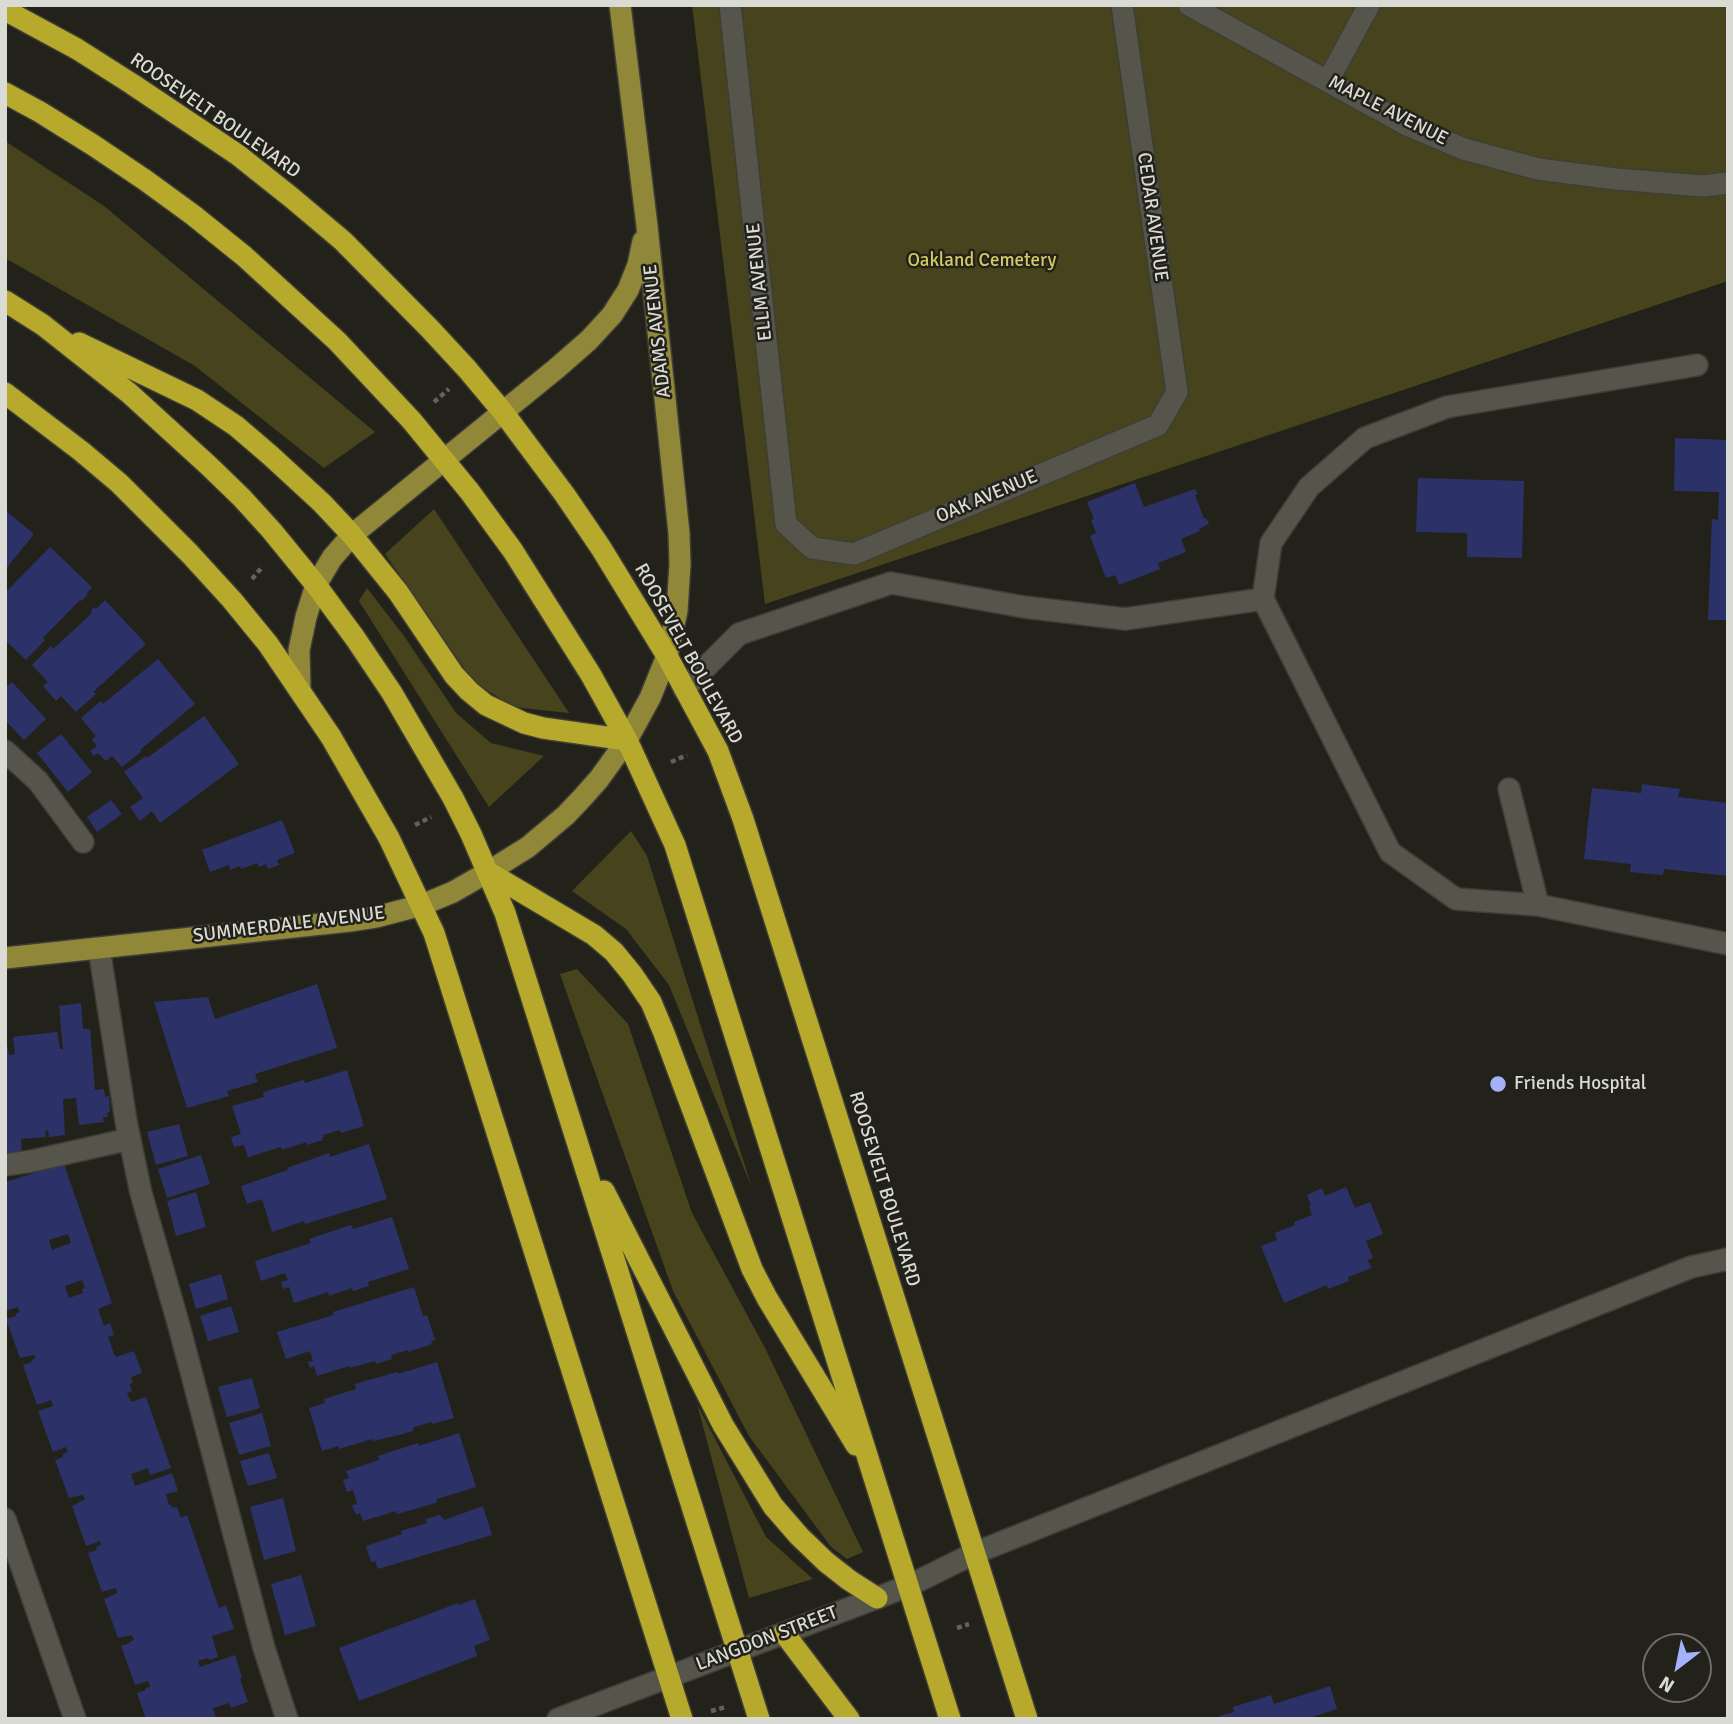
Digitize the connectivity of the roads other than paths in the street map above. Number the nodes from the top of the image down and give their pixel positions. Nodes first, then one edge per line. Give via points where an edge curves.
1 (620, 5) edge
2 (730, 5) edge
3 (1122, 5) edge
4 (1189, 5) edge
5 (1369, 5) edge
6 (5, 10) edge
7 (1328, 81) junction
8 (5, 93) edge
9 (1728, 183) edge
10 (647, 226) junction
11 (5, 302) edge
12 (43, 326) junction
13 (1697, 365) dead end
14 (5, 393) edge
15 (503, 412) junction
16 (1158, 425) joint
17 (444, 460) junction
18 (352, 535) junction
19 (812, 548) joint
20 (316, 585) junction
21 (1264, 599) junction
22 (667, 656) junction
23 (684, 689) junction
24 (300, 690) junction
25 (627, 740) junction
26 (5, 751) edge
27 (1509, 789) dead end
28 (83, 842) dead end
29 (488, 872) junction
30 (422, 905) junction
31 (1538, 905) junction
32 (1728, 944) edge
33 (99, 948) junction
34 (5, 958) edge
35 (576, 1136) junction
36 (130, 1139) junction
37 (5, 1165) edge
38 (1728, 1259) edge
39 (874, 1475) junction
40 (5, 1519) edge
41 (975, 1553) junction
42 (908, 1586) junction
43 (877, 1598) junction
44 (784, 1633) junction
45 (737, 1650) junction
46 (669, 1676) junction
47 (75, 1719) edge
48 (287, 1719) edge
49 (558, 1719) edge
50 (682, 1719) edge
51 (759, 1719) edge
52 (849, 1719) edge
53 (950, 1719) edge
54 (1027, 1719) edge

1 - 10 main road, ADAMS AVENUE
2 - 19 street, ELLM AVENUE via 786,524
3 - 16 street, CEDAR AVENUE via 1177,392
4 - 7 street, MAPLE AVENUE
5 - 7 street
6 - 15 highway, ROOSEVELT BOULEVARD via 132,84 238,155 292,198 406,304
7 - 9 street, MAPLE AVENUE via 1407,125 1464,149 1526,166 1616,179 1703,186
8 - 17 highway via 135,173 244,256 337,341
10 - 15 main road via 628,290 611,315 589,340
10 - 22 main road, ADAMS AVENUE via 680,544 677,611
11 - 12 highway
12 - 18 highway via 159,380 217,413 271,456
12 - 20 highway via 129,393 209,466
13 - 21 street via 1447,407 1365,438 1309,487 1271,543
14 - 24 highway via 81,451 164,527 232,600
15 - 17 main road
15 - 22 highway, ROOSEVELT BOULEVARD via 594,538
16 - 19 street, OAK AVENUE via 854,554
17 - 18 main road
17 - 25 highway via 554,613
18 - 20 main road
18 - 25 highway via 398,592 454,675 486,705 534,725
20 - 24 main road via 299,650
20 - 29 highway via 392,693 453,798
21 - 23 street via 1125,619 891,583 739,634
21 - 31 street via 1390,852 1456,899
22 - 23 highway, ROOSEVELT BOULEVARD
22 - 25 main road, SUMMERDALE AVENUE
23 - 41 highway, ROOSEVELT BOULEVARD via 718,751 757,859
24 - 30 highway via 360,785
25 - 29 main road, SUMMERDALE AVENUE via 566,815
25 - 39 highway via 676,845
26 - 28 street via 38,781
27 - 31 street
29 - 30 main road, SUMMERDALE AVENUE
29 - 35 highway
29 - 39 highway via 594,935 614,952 645,993 752,1269
30 - 33 main road, SUMMERDALE AVENUE via 350,921
30 - 46 highway
31 - 32 street
33 - 34 main road, SUMMERDALE AVENUE
33 - 36 street
35 - 43 highway via 723,1425 773,1506 826,1562
35 - 45 highway
36 - 37 street
36 - 48 street via 264,1648
38 - 41 street, LANGDON STREET via 1691,1267
39 - 42 highway
40 - 47 street
41 - 42 street, LANGDON STREET
41 - 54 highway, ROOSEVELT BOULEVARD
42 - 43 street, LANGDON STREET
42 - 53 highway
43 - 44 street, LANGDON STREET
44 - 45 street, LANGDON STREET
44 - 52 highway
45 - 46 street, LANGDON STREET
45 - 51 highway
46 - 49 street, LANGDON STREET
46 - 50 highway

